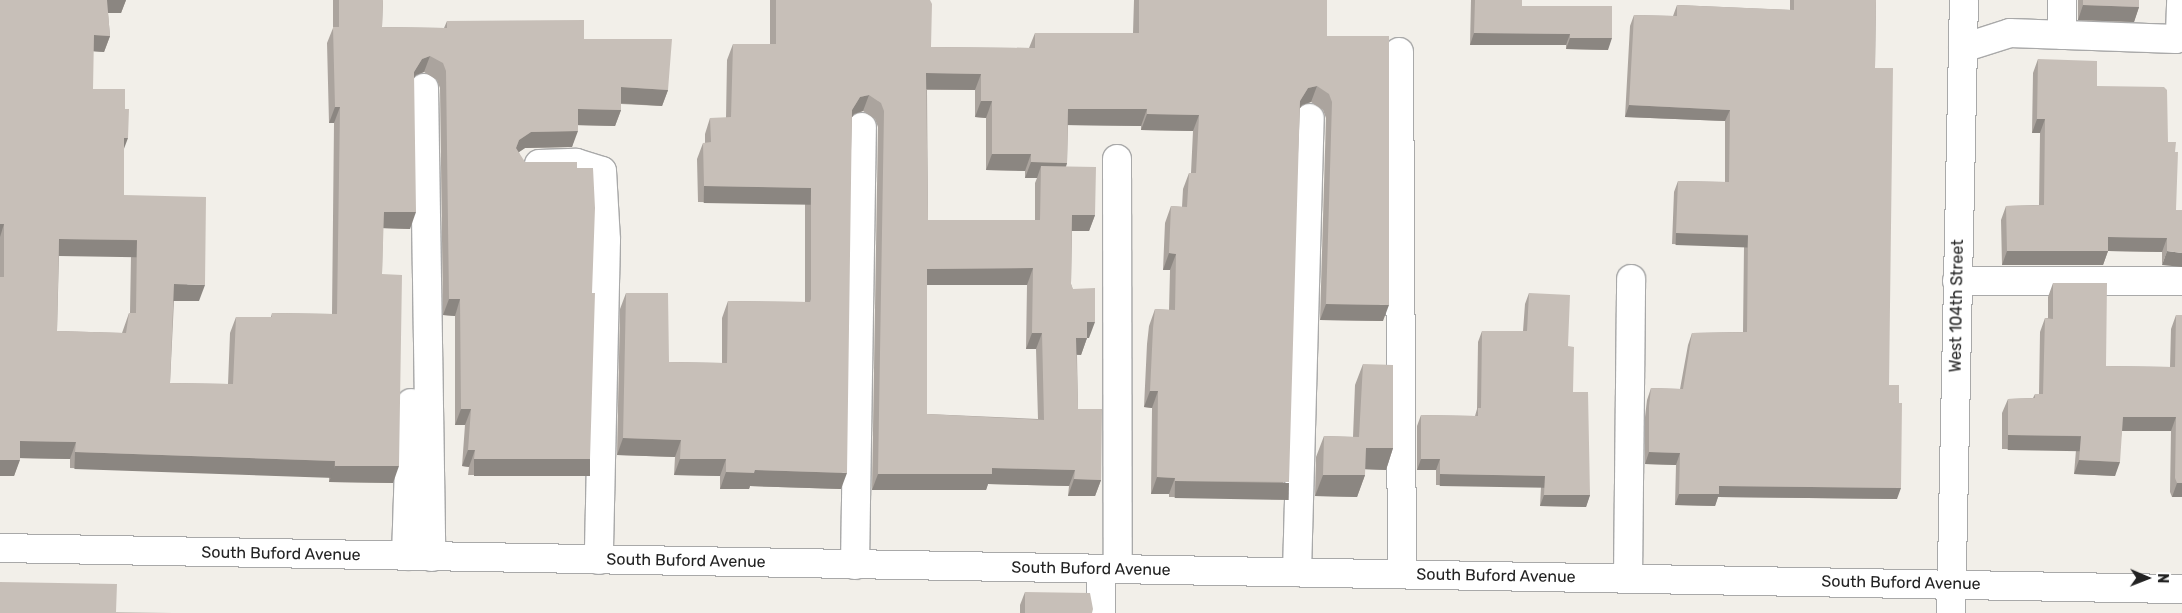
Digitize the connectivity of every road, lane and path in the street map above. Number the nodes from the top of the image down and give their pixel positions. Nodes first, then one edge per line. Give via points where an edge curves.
1 (1964, 0) edge
2 (2062, 0) edge
3 (2181, 0) edge
4 (2062, 35) junction
5 (1963, 48) junction
6 (1399, 52) dead end
7 (424, 88) dead end
8 (1310, 118) dead end
9 (862, 127) dead end
10 (1117, 159) dead end
11 (526, 164) edge
12 (412, 238) dead end
13 (1631, 279) dead end
14 (1958, 281) junction
15 (2182, 281) edge
16 (0, 548) edge
17 (418, 557) junction
18 (599, 560) junction
19 (855, 565) junction
20 (1109, 569) junction
21 (1297, 572) junction
22 (1402, 574) junction
23 (1628, 578) junction
24 (1951, 584) junction
25 (2182, 589) edge
26 (1101, 613) edge
27 (1951, 613) edge

1 - 5 street, West 104th Street
2 - 4 street
3 - 4 street via 2180,34 2176,39
4 - 5 street via 2010,33
5 - 14 street, West 104th Street
6 - 22 street
7 - 17 street
8 - 21 street
9 - 19 street
10 - 20 street
11 - 18 street via 576,163 602,171 606,240
12 - 17 street
13 - 23 street
14 - 15 street
14 - 24 street, West 104th Street
16 - 17 street, South Buford Avenue
17 - 18 street, South Buford Avenue
18 - 19 street, South Buford Avenue
19 - 20 street, South Buford Avenue
20 - 21 street, South Buford Avenue
20 - 26 street
21 - 22 street, South Buford Avenue
22 - 23 street, South Buford Avenue
23 - 24 street, South Buford Avenue
24 - 25 street, South Buford Avenue
24 - 27 street, West 104th Street

